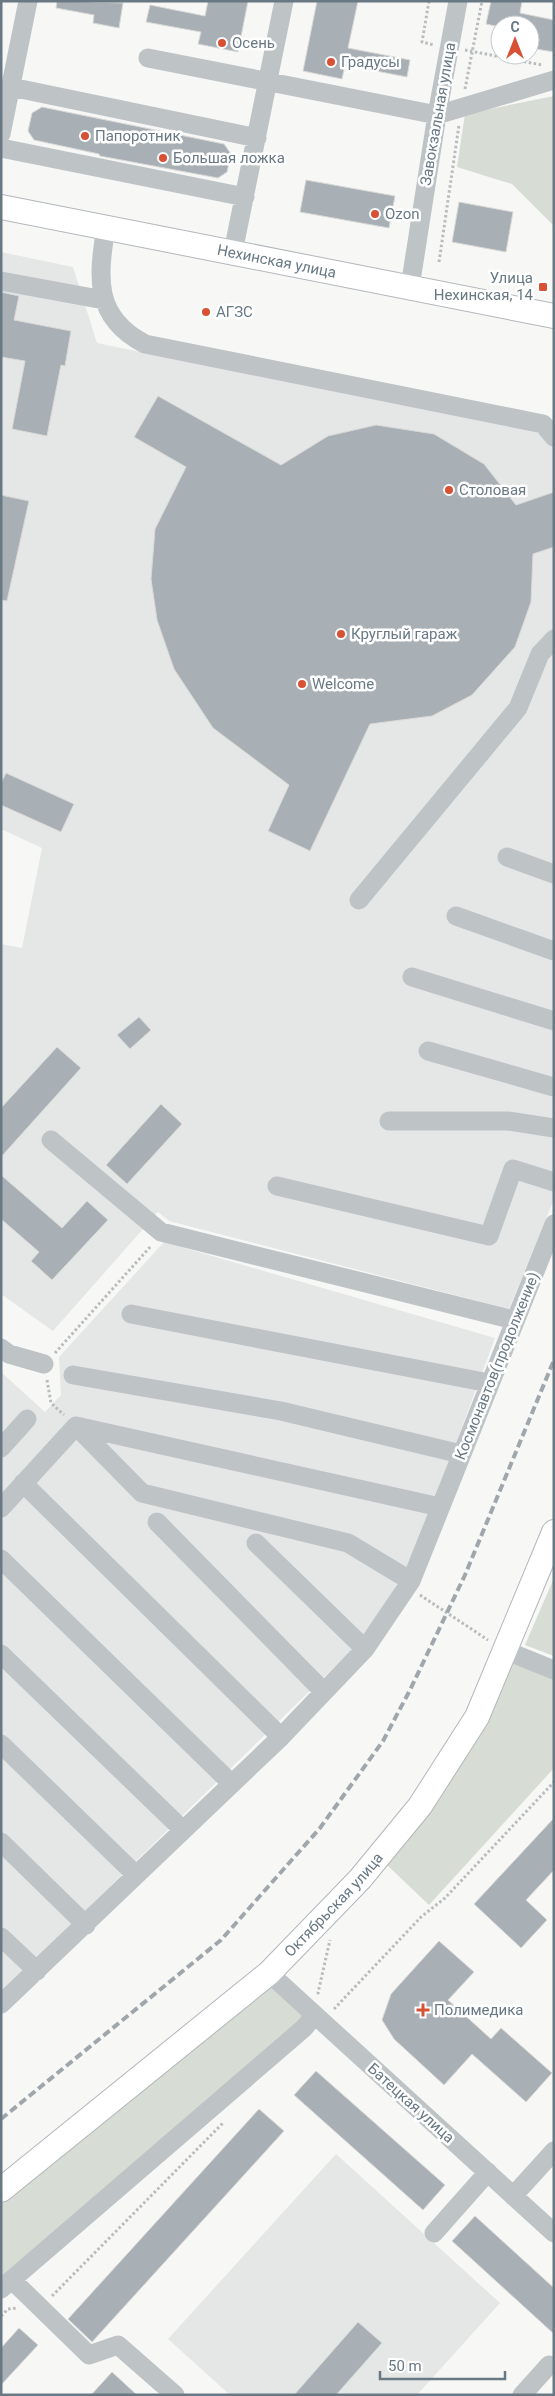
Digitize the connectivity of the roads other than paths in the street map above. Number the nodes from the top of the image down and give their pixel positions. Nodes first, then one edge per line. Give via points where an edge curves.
1 (28, 1) edge
2 (284, 1) edge
3 (458, 1) edge
4 (148, 58) dead end
5 (549, 73) edge
6 (268, 81) junction
7 (11, 87) junction
8 (437, 115) junction
9 (1, 132) edge
10 (257, 138) junction
11 (1, 148) edge
12 (245, 197) junction
13 (1, 207) edge
14 (106, 227) junction
15 (233, 252) junction
16 (1, 281) edge
17 (410, 287) junction
18 (104, 300) junction
19 (554, 316) edge
20 (554, 437) edge
21 (554, 639) edge
22 (507, 857) dead end
23 (554, 874) edge
24 (359, 900) dead end
25 (456, 916) dead end
26 (554, 951) edge
27 (412, 977) dead end
28 (554, 1021) edge
29 (428, 1051) dead end
30 (554, 1087) edge
31 (389, 1121) dead end
32 (554, 1128) edge
33 (51, 1140) dead end
34 (554, 1182) edge
35 (277, 1186) dead end
36 (554, 1224) edge
37 (131, 1314) dead end
38 (514, 1320) junction
39 (1, 1348) edge
40 (44, 1364) road end
41 (73, 1375) dead end
42 (489, 1383) junction
43 (27, 1419) dead end
44 (76, 1426) junction
45 (1, 1448) edge
46 (461, 1454) junction
47 (23, 1483) junction
48 (440, 1507) junction
49 (1, 1508) edge
50 (157, 1522) dead end
51 (554, 1532) edge
52 (256, 1543) dead end
53 (1, 1559) edge
54 (409, 1584) junction
55 (364, 1649) junction
56 (504, 1650) junction
57 (1, 1654) edge
58 (554, 1670) edge
59 (324, 1692) junction
60 (281, 1737) junction
61 (1, 1744) edge
62 (231, 1783) junction
63 (183, 1830) junction
64 (1, 1842) edge
65 (136, 1875) junction
66 (86, 1925) junction
67 (1, 1937) edge
68 (37, 1971) junction
69 (269, 1973) junction
70 (1, 2004) edge
71 (314, 2016) junction
72 (554, 2151) edge
73 (488, 2172) junction
74 (1, 2190) edge
75 (513, 2196) junction
76 (434, 2233) dead end
77 (554, 2233) edge
78 (6, 2285) edge
79 (549, 2365) dead end
80 (175, 2395) edge
81 (522, 2395) edge

1 - 7 street
2 - 6 street
3 - 8 street, Завокзальная улица
4 - 6 street
5 - 8 street
6 - 8 street
6 - 10 street
7 - 9 street
7 - 10 street
8 - 17 street, Завокзальная улица
10 - 12 street
11 - 12 street
12 - 15 street
13 - 14 main road, Нехинская улица
14 - 15 main road, Нехинская улица
14 - 18 street via 100,270
15 - 17 main road, Нехинская улица
16 - 18 street
17 - 19 main road, Нехинская улица
18 - 20 street via 123,330 145,344 543,424
21 - 24 street via 540,654 518,708
22 - 23 street
25 - 26 street
27 - 28 street
29 - 30 street
31 - 32 street via 508,1121
33 - 38 street via 164,1232
34 - 35 street via 512,1169 488,1236
36 - 38 street, Космонавтов(продолжение)
37 - 42 street
38 - 42 street, Космонавтов(продолжение)
39 - 40 street via 9,1354
41 - 46 street via 281,1411
42 - 46 street, Космонавтов(продолжение)
43 - 45 street
44 - 47 street
44 - 48 street
44 - 54 street via 142,1493 348,1543
46 - 48 street, Космонавтов(продолжение)
47 - 49 street
47 - 60 street
48 - 54 street, Космонавтов(продолжение)
50 - 59 street
51 - 56 main road, Октябрьская улица
52 - 55 street
53 - 62 street
54 - 55 street, Космонавтов(продолжение)
55 - 59 street, Космонавтов(продолжение)
56 - 58 street
56 - 69 main road, Октябрьская улица via 477,1717 420,1806 360,1878
57 - 63 street
59 - 60 street, Космонавтов(продолжение)
60 - 62 street, Космонавтов(продолжение)
61 - 65 street
62 - 63 street, Космонавтов(продолжение)
63 - 65 street, Космонавтов(продолжение)
64 - 66 street
65 - 66 street, Космонавтов(продолжение)
66 - 68 street, Космонавтов(продолжение)
67 - 68 street
68 - 70 street, Космонавтов(продолжение)
69 - 71 street, Батецкая улица
69 - 74 main road, Октябрьская улица
71 - 73 street, Батецкая улица
71 - 78 street
72 - 75 street
73 - 75 street, Батецкая улица
73 - 76 street
75 - 77 street, Батецкая улица
78 - 80 street via 40,2308 89,2355 118,2345
79 - 81 street

